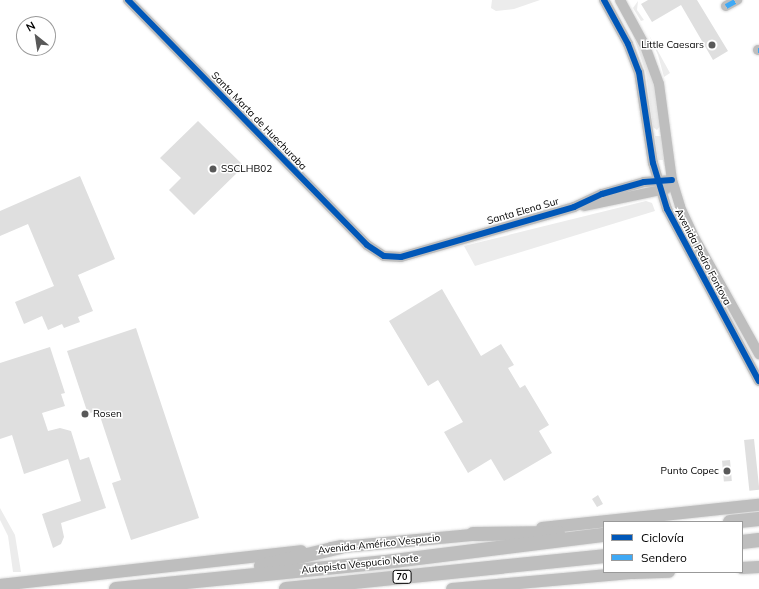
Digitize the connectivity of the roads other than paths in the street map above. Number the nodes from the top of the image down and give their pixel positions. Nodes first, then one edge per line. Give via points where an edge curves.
1 (128, 0) edge
2 (604, 0) edge
3 (620, 0) edge
4 (737, 0) edge
5 (726, 6) dead end
6 (647, 126) junction
7 (666, 126) junction
8 (657, 180) junction
9 (673, 184) junction
10 (660, 190) junction
11 (574, 207) junction
12 (378, 254) joint
13 (759, 354) edge
14 (759, 381) edge
15 (759, 505) edge
16 (759, 519) edge
17 (740, 521) edge
18 (473, 534) junction
19 (603, 534) edge
20 (603, 534) edge
21 (759, 540) edge
22 (743, 542) edge
23 (341, 547) junction
24 (603, 556) edge
25 (759, 567) edge
26 (743, 568) edge
27 (657, 573) edge
28 (211, 578) junction
29 (0, 585) edge
30 (472, 588) edge
31 (116, 589) edge
32 (286, 589) edge
33 (452, 589) edge

1 - 12 street, Santa Marta de Huechuraba via 367,246
2 - 6 street, Avenida Pedro Fontova via 634,59 642,84
3 - 7 street, Avenida Pedro Fontova via 651,61 659,84
4 - 5 street
6 - 7 street via 657,132
6 - 8 street, Avenida Pedro Fontova
7 - 9 street, Avenida Pedro Fontova
8 - 9 street, Santa Elena Sur
8 - 10 street, Avenida Pedro Fontova
8 - 11 street, Santa Elena Sur via 602,194
9 - 10 street, Santa Elena Sur
9 - 13 street, Avenida Pedro Fontova via 695,239
10 - 11 street, Santa Elena Sur via 604,204
10 - 14 street, Avenida Pedro Fontova via 672,221
11 - 12 street, Santa Elena Sur via 401,257
15 - 18 main road, Avenida Américo Vespucio
16 - 17 highway
18 - 19 highway
18 - 23 main road, Avenida Américo Vespucio
20 - 28 highway, Autopista Vespucio Norte / 70 via 386,562
21 - 22 highway
23 - 28 highway
23 - 29 main road, Avenida Américo Vespucio
24 - 32 highway, Autopista Vespucio Norte / 70
25 - 26 main road
27 - 30 main road
28 - 31 highway, Autopista Vespucio Norte / 70
30 - 33 main road

